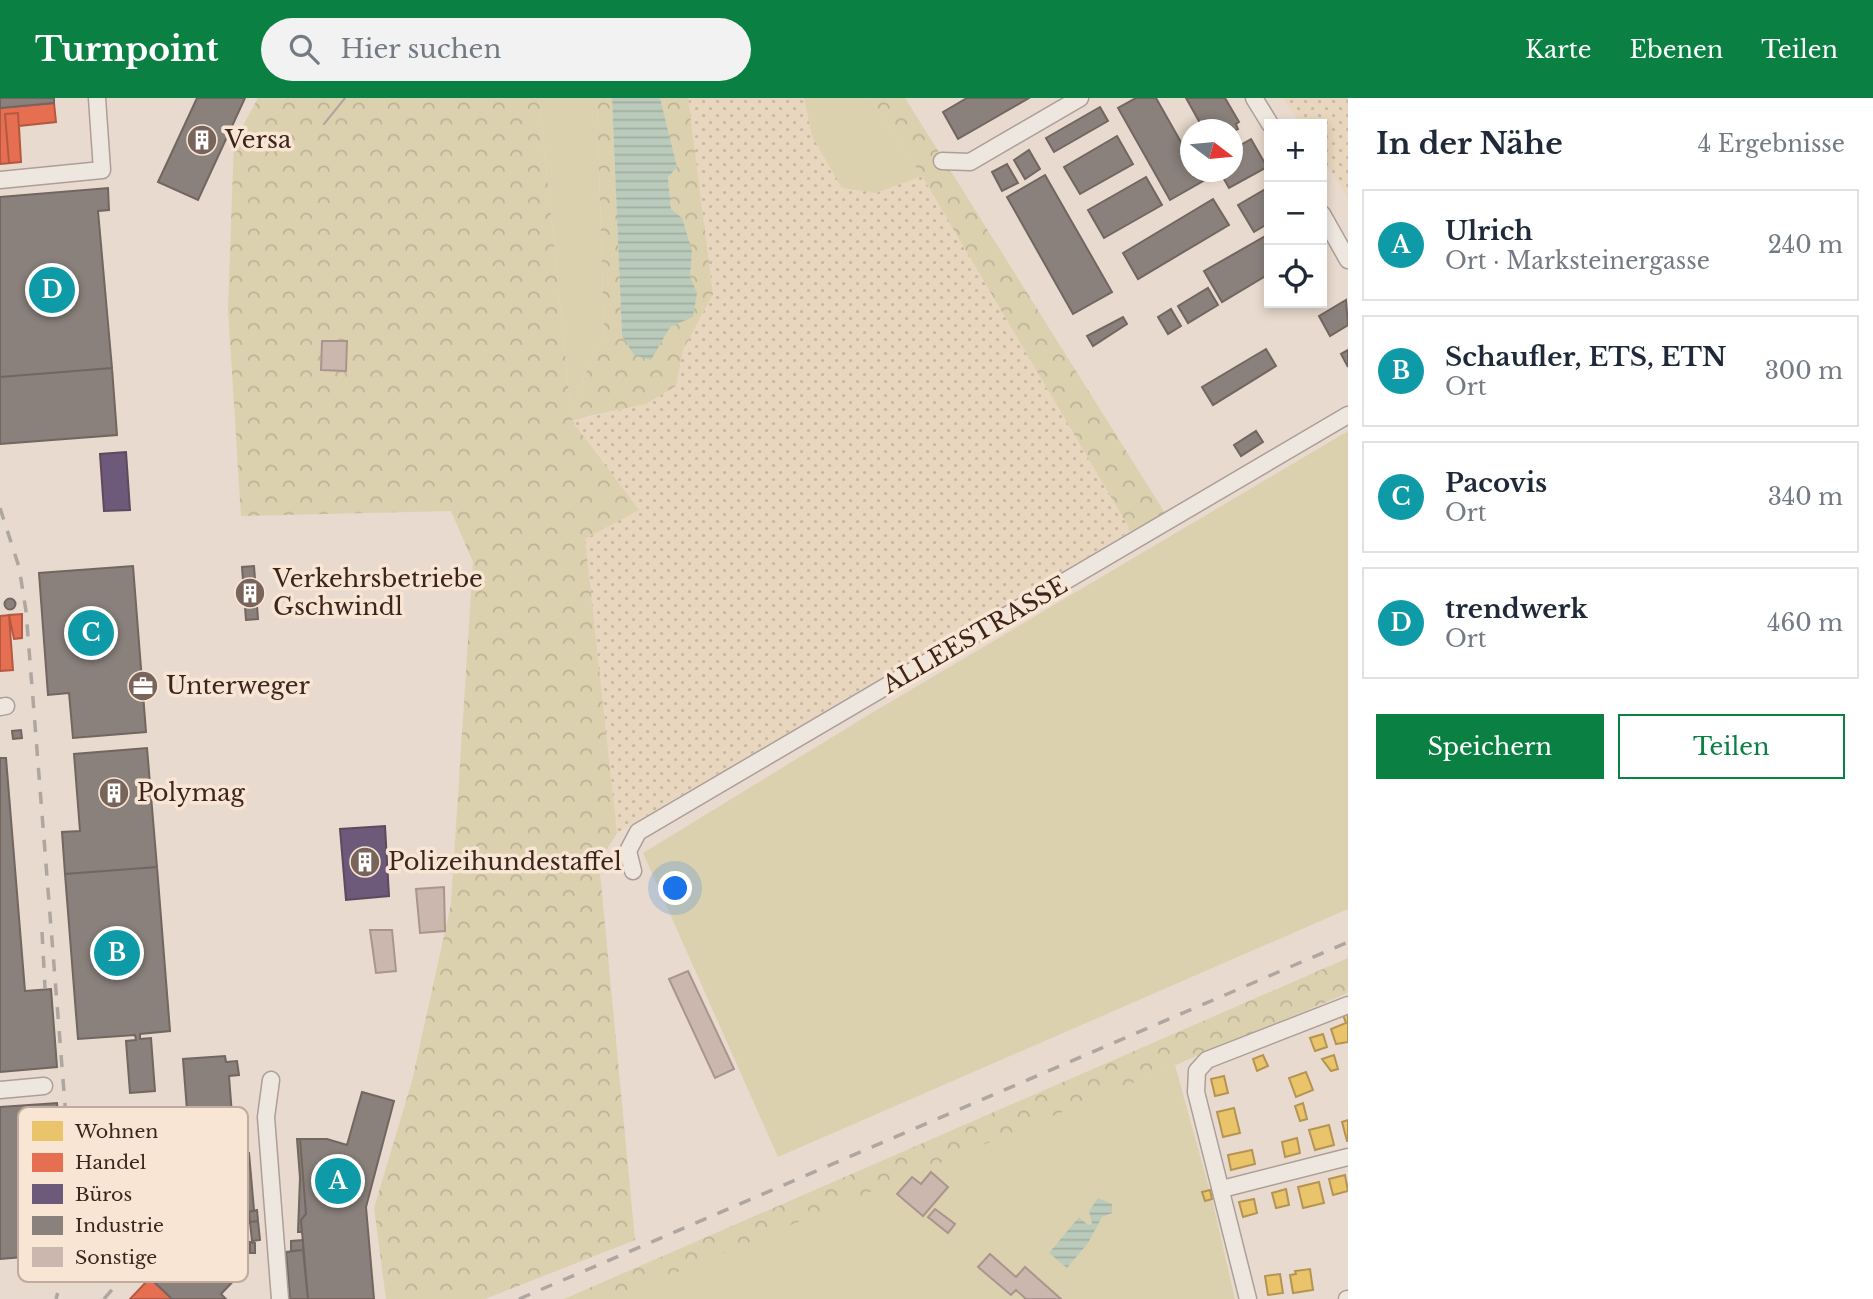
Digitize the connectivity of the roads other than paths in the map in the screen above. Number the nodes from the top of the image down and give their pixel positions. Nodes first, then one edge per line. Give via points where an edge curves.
1 (97, 98) edge
2 (1080, 98) edge
3 (1254, 98) edge
4 (1267, 119) edge
5 (942, 161) dead end
6 (0, 180) edge
7 (1327, 224) edge
8 (1348, 260) edge
9 (1348, 415) edge
10 (633, 871) dead end
11 (1348, 1006) edge
12 (271, 1080) dead end
13 (44, 1086) dead end
14 (0, 1090) edge
15 (1348, 1157) edge
16 (1222, 1189) junction
17 (280, 1299) edge
18 (1248, 1299) edge

1 - 6 street via 102,170
2 - 5 street via 970,162
3 - 4 street
7 - 8 street
9 - 10 street, ALLEESTRASSE via 638,832 628,851
11 - 16 street via 1207,1060 1197,1071 1196,1092
12 - 17 street via 266,1117
13 - 14 street
15 - 16 street
16 - 18 street

